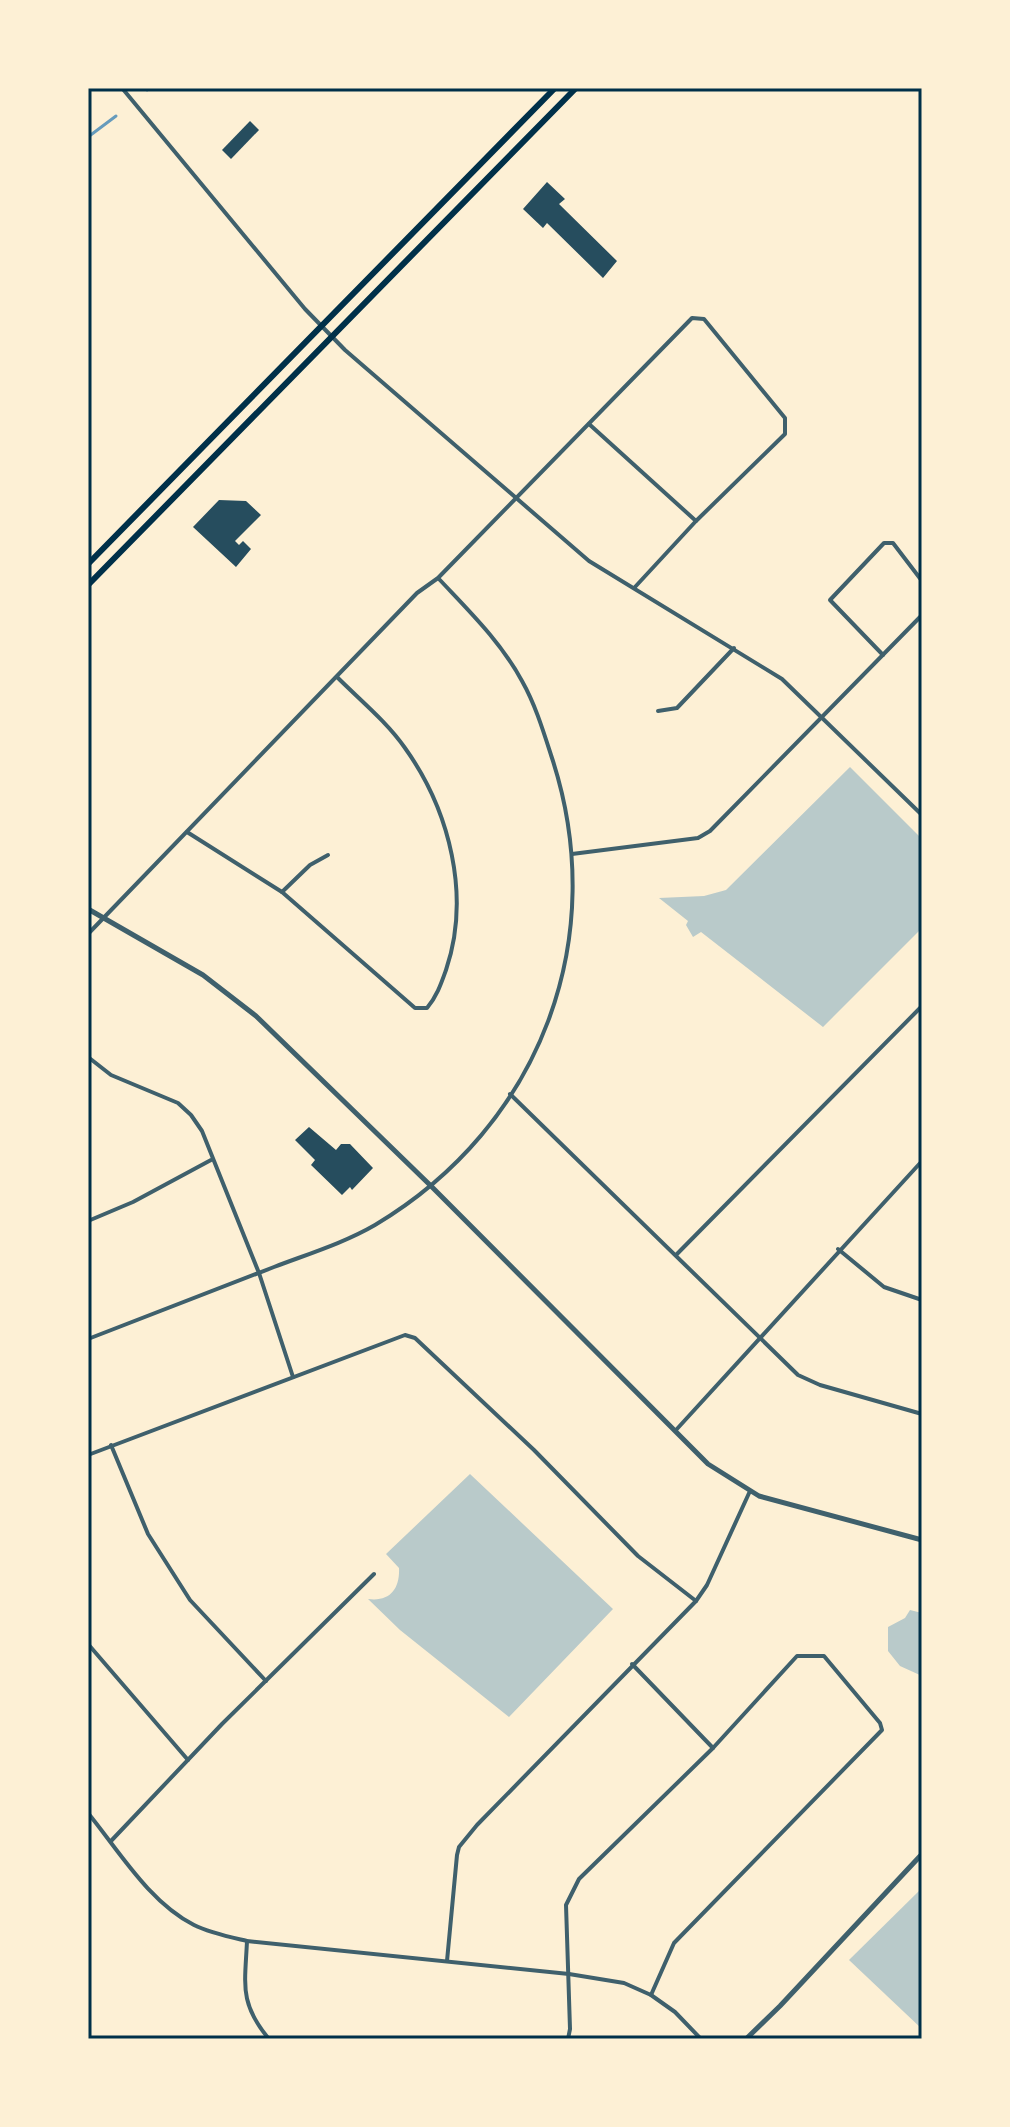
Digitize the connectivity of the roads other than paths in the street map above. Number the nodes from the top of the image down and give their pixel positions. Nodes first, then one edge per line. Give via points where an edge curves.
1 (122, 88) edge
2 (555, 88) edge
3 (576, 88) edge
4 (321, 325) junction
5 (333, 337) junction
6 (589, 424) junction
7 (517, 499) junction
8 (696, 521) junction
9 (88, 564) edge
10 (438, 578) junction
11 (922, 581) edge
12 (88, 585) edge
13 (635, 587) junction
14 (922, 615) edge
15 (734, 648) junction
16 (883, 655) junction
17 (337, 677) junction
18 (658, 711) dead end
19 (822, 717) junction
20 (922, 815) edge
21 (187, 832) junction
22 (572, 854) junction
23 (328, 855) dead end
24 (282, 892) junction
25 (88, 909) edge
26 (103, 919) junction
27 (88, 934) edge
28 (922, 1006) edge
29 (88, 1057) edge
30 (510, 1094) junction
31 (212, 1160) junction
32 (922, 1161) edge
33 (430, 1185) junction
34 (88, 1221) edge
35 (838, 1249) junction
36 (675, 1256) junction
37 (259, 1273) junction
38 (922, 1300) edge
39 (758, 1337) junction
40 (88, 1339) edge
41 (293, 1377) junction
42 (922, 1414) edge
43 (676, 1430) junction
44 (111, 1445) junction
45 (88, 1455) edge
46 (750, 1491) junction
47 (922, 1540) edge
48 (374, 1574) dead end
49 (696, 1601) junction
50 (88, 1644) edge
51 (632, 1664) junction
52 (266, 1681) junction
53 (713, 1748) junction
54 (188, 1760) junction
55 (88, 1813) edge
56 (111, 1841) junction
57 (922, 1854) edge
58 (247, 1941) junction
59 (447, 1961) junction
60 (569, 1974) junction
61 (651, 1995) junction
62 (269, 2039) edge
63 (568, 2039) edge
64 (701, 2039) edge
65 (746, 2039) edge

1 - 4 street
2 - 4 main road
3 - 5 main road
4 - 5 street
4 - 9 main road
5 - 7 street
5 - 12 main road
6 - 7 street
6 - 8 street
6 - 8 street via 692,318 704,319 787,427
7 - 10 street
7 - 13 street via 589,561
8 - 13 street
10 - 17 street
10 - 22 street via 497,641 523,682 562,789
11 - 16 street via 888,542 830,600
13 - 15 street
14 - 16 street
15 - 18 street via 677,708
15 - 19 street via 782,679
16 - 19 street
17 - 21 street
17 - 24 street via 405,747 427,785 452,855 458,896 454,943 435,998 427,1008 415,1008
19 - 20 street
19 - 22 street via 698,838
21 - 24 street
21 - 26 street
22 - 30 street via 574,906 561,985 534,1054
23 - 24 street
25 - 26 street
26 - 27 street
26 - 33 street via 203,975 256,1016
28 - 36 street
29 - 31 street via 111,1075 178,1103 202,1131
30 - 33 street via 480,1136
30 - 36 street
31 - 34 street
31 - 37 street
32 - 35 street
33 - 37 street via 374,1225
33 - 43 street
35 - 38 street via 884,1287
35 - 39 street
36 - 39 street
37 - 40 street
37 - 41 street
39 - 42 street via 798,1375
39 - 43 street
41 - 44 street
41 - 49 street via 397,1337 415,1338 638,1556
43 - 46 street via 708,1464
44 - 45 street
44 - 52 street via 148,1534 190,1600
46 - 47 street
46 - 49 street
48 - 52 street
49 - 51 street
50 - 54 street
51 - 53 street
51 - 59 street via 459,1847
52 - 54 street
53 - 60 street via 579,1879 566,1905
53 - 61 street via 797,1656 824,1656 882,1730 674,1943
54 - 56 street
55 - 56 street
56 - 58 street via 165,1905 194,1925
57 - 65 street
58 - 59 street
58 - 62 street via 245,1998
59 - 60 street
60 - 61 street via 624,1983
60 - 63 street
61 - 64 street

